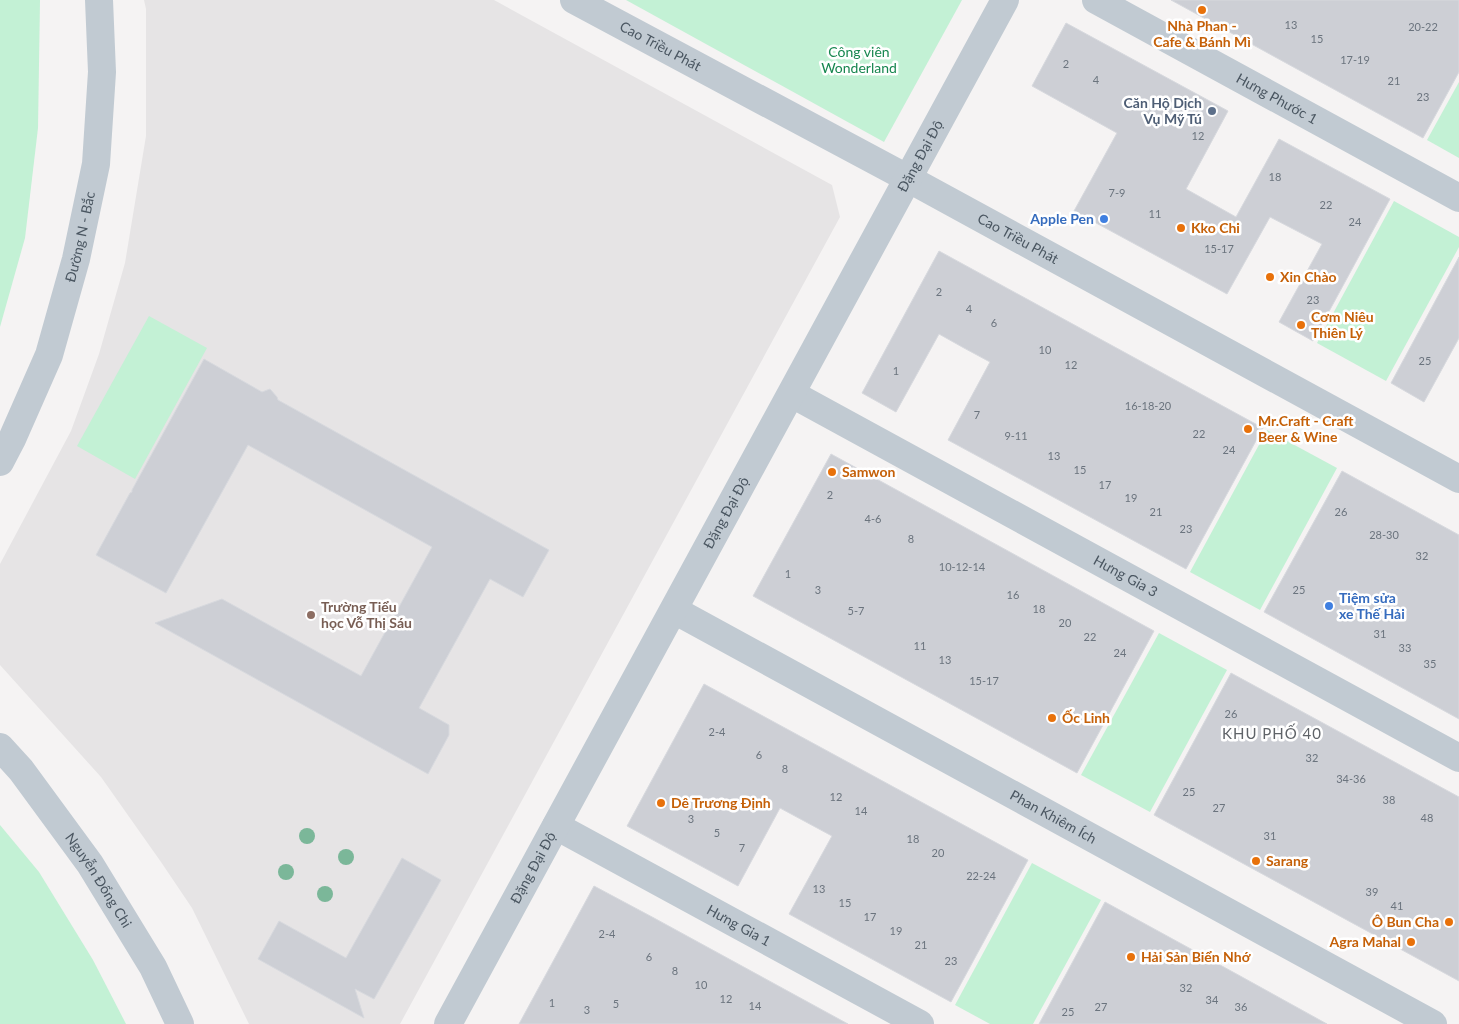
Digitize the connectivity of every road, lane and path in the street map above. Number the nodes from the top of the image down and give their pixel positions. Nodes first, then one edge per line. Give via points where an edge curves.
1 (99, 0) edge
2 (574, 0) edge
3 (1005, 0) edge
4 (1096, 0) edge
5 (908, 179) junction
6 (1459, 198) edge
7 (792, 394) junction
8 (0, 462) edge
9 (1459, 479) edge
10 (674, 610) junction
11 (0, 747) edge
12 (1459, 758) edge
13 (556, 826) junction
14 (180, 1024) edge
15 (448, 1024) edge
16 (920, 1024) edge
17 (1433, 1024) edge

1 - 8 street, Đường N - Bắc via 102,72 96,164 76,258 49,355
2 - 5 street, Cao Triều Phát
3 - 5 street, Đặng Đại Độ
4 - 6 street, Hưng Phước 1
5 - 7 street, Đặng Đại Độ
5 - 9 street, Cao Triều Phát
7 - 10 street, Đặng Đại Độ
7 - 12 street, Hưng Gia 3
10 - 13 street, Đặng Đại Độ
10 - 17 street, Phan Khiêm Ích
11 - 14 street, Nguyễn Đổng Chi via 21,770 90,864 153,968
13 - 15 street, Đặng Đại Độ
13 - 16 street, Hưng Gia 1

